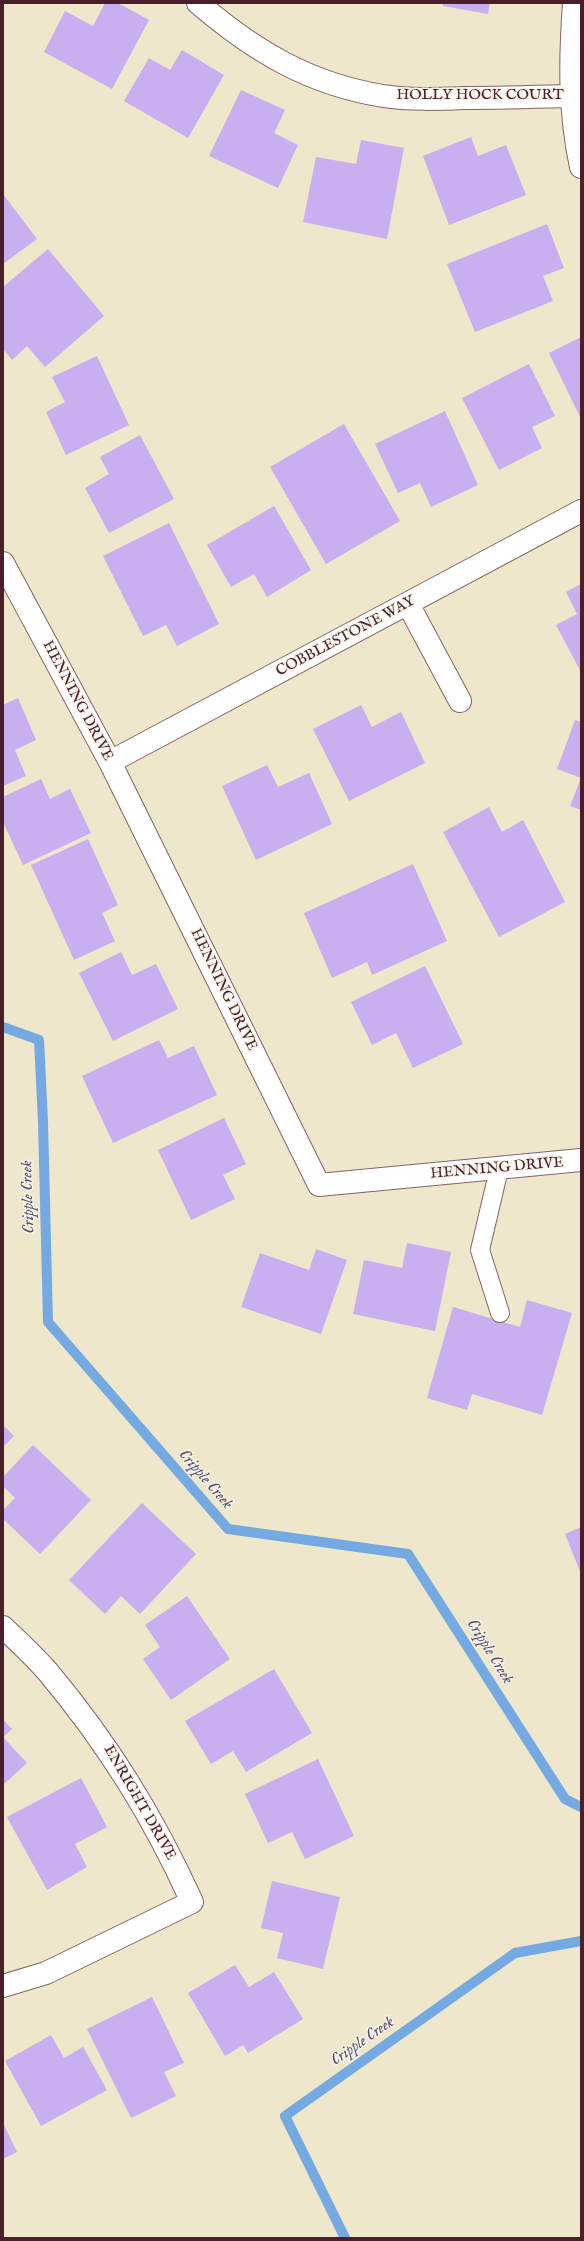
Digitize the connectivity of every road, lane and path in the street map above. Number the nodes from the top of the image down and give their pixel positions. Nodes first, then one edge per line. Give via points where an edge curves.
1 (198, 3) edge
2 (574, 3) edge
3 (571, 96) junction
4 (581, 167) edge
5 (581, 511) edge
6 (3, 563) edge
7 (408, 604) junction
8 (460, 701) dead end
9 (110, 762) junction
10 (581, 1160) edge
11 (499, 1169) junction
12 (500, 1313) dead end
13 (3, 1626) edge
14 (3, 1986) edge

1 - 3 street, HOLLY HOCK COURT via 253,47 302,73 329,83 383,96 437,99
2 - 3 street via 570,52
3 - 4 street
5 - 7 street, COBBLESTONE WAY
6 - 9 street, HENNING DRIVE
7 - 8 street
7 - 9 street, COBBLESTONE WAY
9 - 11 street, HENNING DRIVE via 319,1185
10 - 11 street, HENNING DRIVE
11 - 12 lane via 480,1250
13 - 14 street, ENRIGHT DRIVE via 47,1670 100,1738 147,1811 192,1902 46,1973

